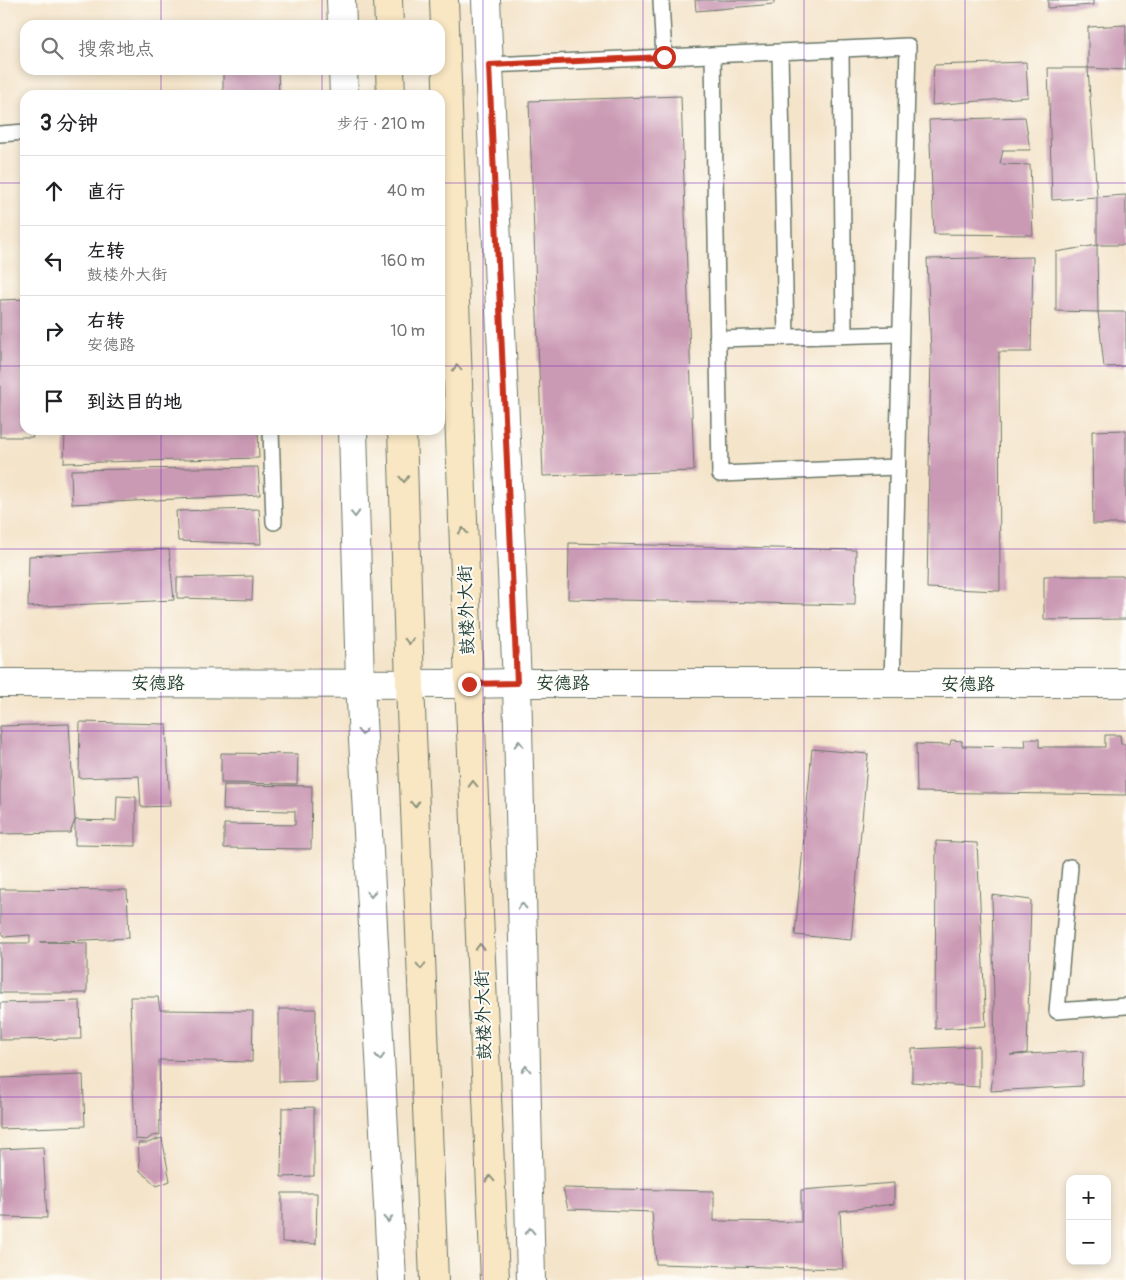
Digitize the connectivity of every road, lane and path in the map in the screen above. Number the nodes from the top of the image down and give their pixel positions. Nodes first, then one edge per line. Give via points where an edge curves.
1 (341, 0) edge
2 (388, 0) edge
3 (444, 0) edge
4 (486, 0) edge
5 (661, 0) edge
6 (342, 20) edge
7 (389, 20) edge
8 (445, 20) edge
9 (445, 27) edge
10 (841, 49) junction
11 (780, 52) junction
12 (713, 55) junction
13 (664, 57) junction
14 (489, 65) junction
15 (343, 75) edge
16 (390, 75) edge
17 (344, 90) edge
18 (391, 90) edge
19 (20, 132) edge
20 (0, 134) edge
21 (900, 334) junction
22 (844, 335) junction
23 (786, 337) junction
24 (717, 339) junction
25 (271, 435) edge
26 (353, 435) edge
27 (402, 435) edge
28 (897, 467) junction
29 (274, 522) dead end
30 (0, 683) edge
31 (360, 683) junction
32 (517, 683) junction
33 (1126, 683) edge
34 (410, 684) junction
35 (469, 684) junction
36 (892, 684) junction
37 (1070, 867) dead end
38 (1126, 1006) edge
39 (392, 1280) edge
40 (434, 1280) edge
41 (495, 1280) edge
42 (531, 1280) edge

1 - 6 street
2 - 7 main road
8 -> 3 main road, 鼓楼外大街
4 - 14 street
5 - 13 lane
35 -> 9 main road, 鼓楼外大街
10 - 11 lane
10 - 21 lane via 908,46
10 - 22 lane
11 - 12 lane
11 - 23 lane
12 - 13 lane
12 - 24 lane
13 - 14 lane
14 - 32 street
15 - 17 street
16 - 18 main road
19 - 20 lane
21 - 22 lane
21 - 28 lane
22 - 23 lane
23 - 24 lane
24 - 28 lane via 720,474
25 - 29 lane
26 -> 31 street
27 -> 34 main road
28 - 36 lane
30 - 31 street, 安德路
31 - 34 street, 安德路
31 -> 39 street
32 - 35 street, 安德路
32 - 36 street, 安德路
42 -> 32 street
33 - 36 street, 安德路
34 - 35 street, 安德路
34 -> 40 main road
41 -> 35 main road, 鼓楼外大街
37 - 38 lane via 1057,1011

